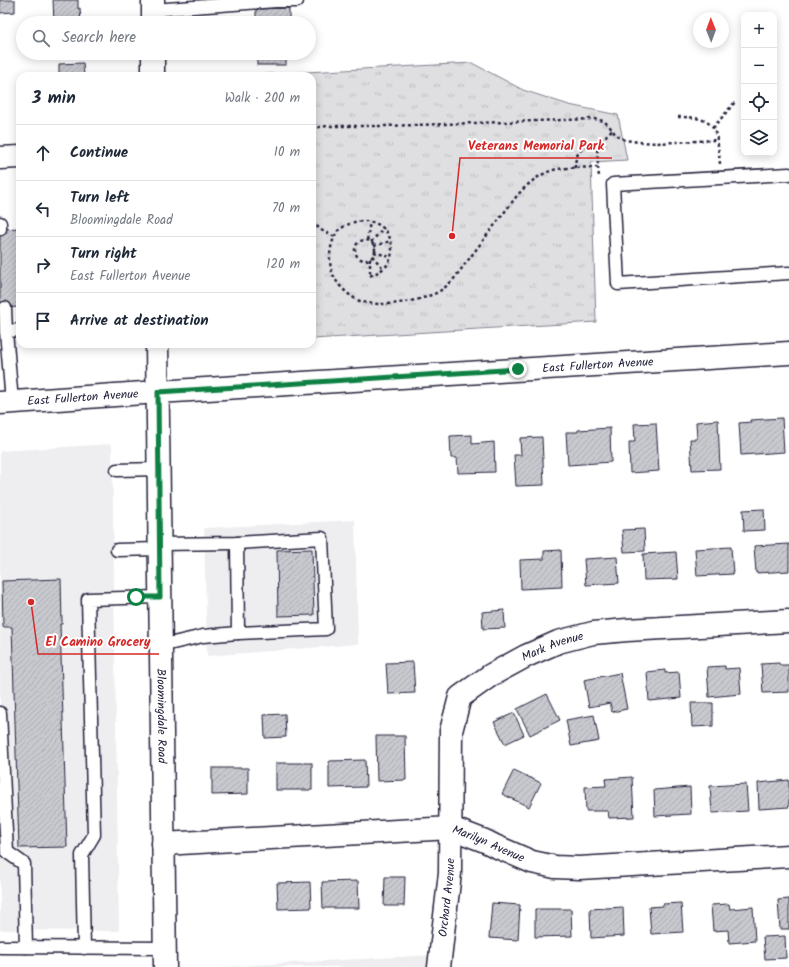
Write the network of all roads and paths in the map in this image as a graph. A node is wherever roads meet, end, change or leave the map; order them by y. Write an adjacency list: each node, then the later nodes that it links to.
1 (297, 1): 2 (lane)
2 (153, 11)
3 (153, 60): 4 (street)
4 (153, 72)
5 (735, 102): 8 (path)
6 (678, 116): 8 (path)
7 (316, 127): 9 (path)
8 (713, 128): 10 (path)
9 (612, 130): 10 (path); 11 (path)
10 (717, 140): 16 (path)
11 (597, 145): 14 (path); 14 (path)
12 (16, 157): 13 (street)
13 (0, 158)
14 (575, 168): 22 (path)
15 (789, 174): 16 (lane)
16 (721, 178): 31 (lane)
17 (370, 222): 20 (path); 22 (path); 23 (path)
18 (0, 224): 21 (lane)
19 (316, 226): 22 (path)
20 (384, 228): 24 (path); 25 (path)
21 (0, 229)
22 (335, 237)
23 (367, 240): 25 (path); 28 (path)
24 (391, 241): 26 (path); 29 (path)
25 (371, 242): 26 (path)
26 (374, 246): 27 (path)
27 (374, 252): 28 (path); 29 (path)
28 (371, 257): 30 (path); 30 (path)
29 (391, 257): 30 (path)
30 (384, 269)
31 (789, 273)
32 (5, 308): 34 (lane)
33 (16, 330): 34 (lane)
34 (6, 331): 35 (lane)
35 (4, 348): 39 (lane)
36 (157, 348): 38 (street, Bloomingdale Road)
37 (789, 353): 38 (street, East Fullerton Avenue)
38 (158, 392): 39 (street, East Fullerton Avenue); 40 (street, Bloomingdale Road)
39 (6, 402)
40 (158, 469): 41 (lane); 43 (street, Bloomingdale Road)
41 (116, 470)
42 (237, 543): 43 (lane); 47 (lane); 47 (lane)
43 (159, 547): 44 (lane); 45 (street, Bloomingdale Road)
44 (117, 550)
45 (160, 597): 48 (street, Bloomingdale Road); 55 (lane)
46 (789, 621): 50 (street, Mark Avenue)
47 (238, 633): 48 (lane)
48 (160, 646): 51 (street, Bloomingdale Road)
49 (0, 713): 54 (lane)
50 (451, 828): 51 (street, Marilyn Avenue); 52 (street, Marilyn Avenue); 57 (street, Orchard Avenue)
51 (163, 844): 56 (street, Bloomingdale Road)
52 (789, 856)
53 (0, 947): 54 (lane)
54 (26, 947): 55 (lane)
55 (84, 948): 56 (lane)
56 (165, 957)
57 (438, 967)

